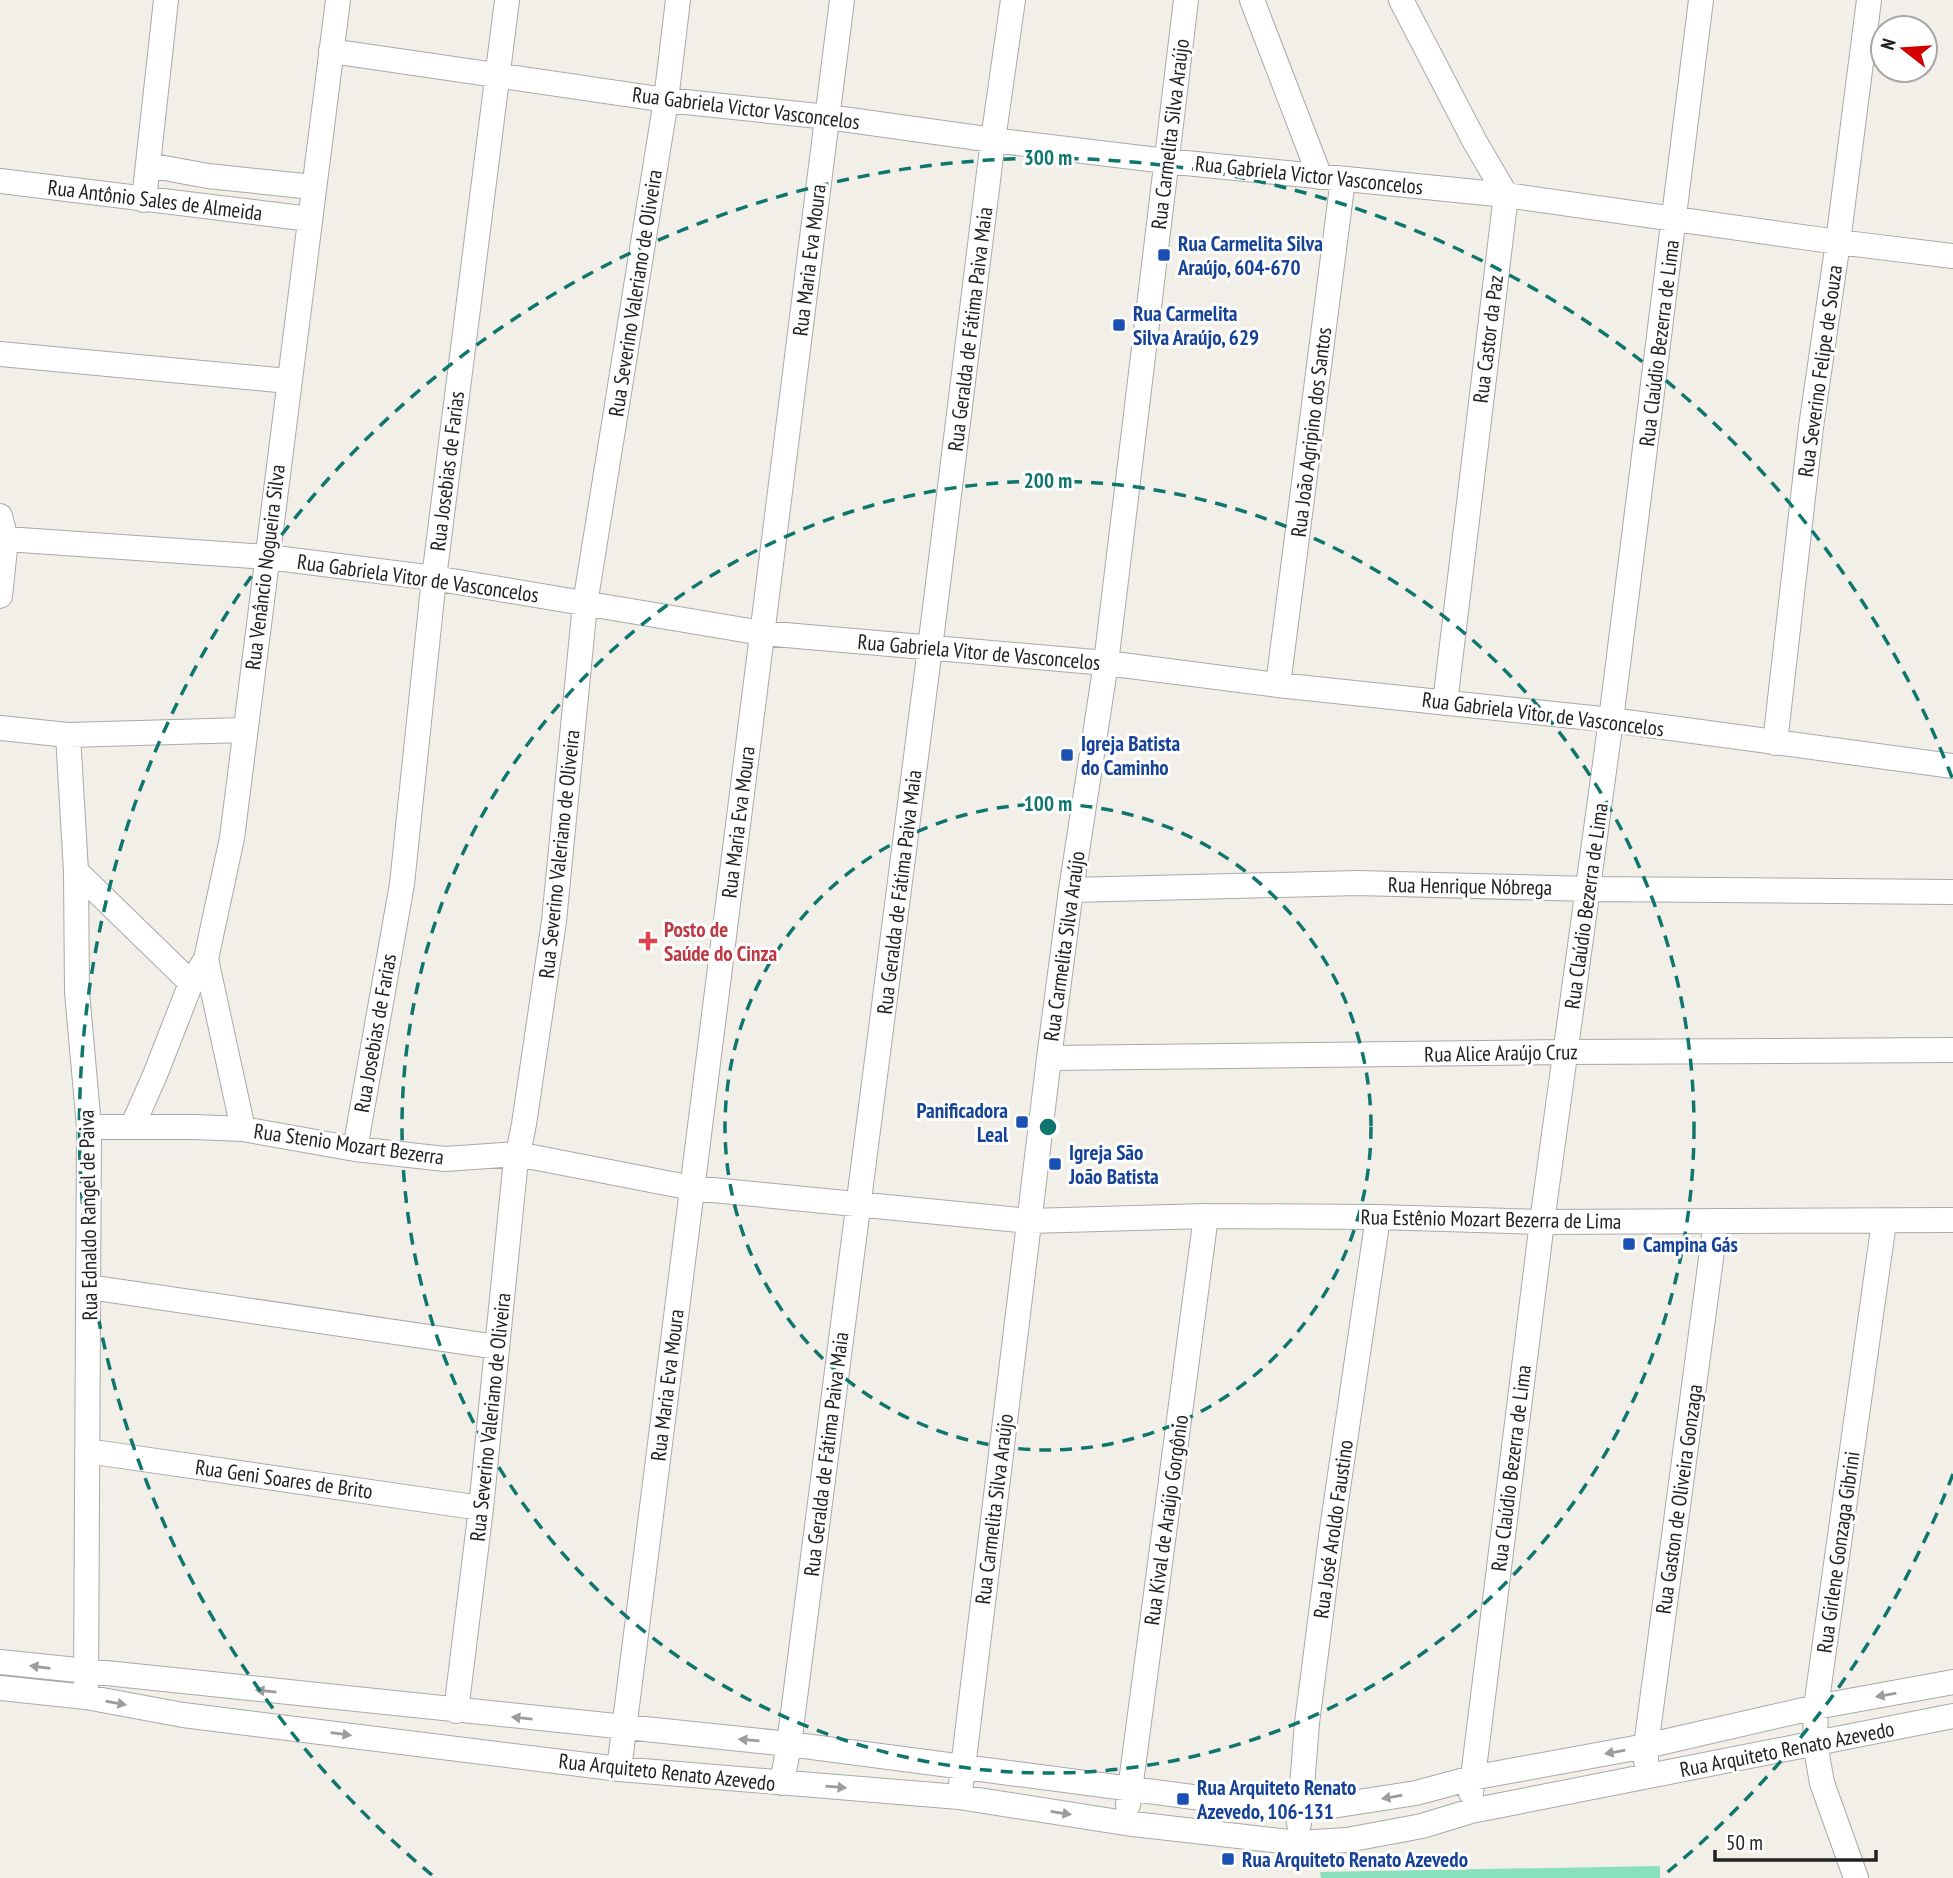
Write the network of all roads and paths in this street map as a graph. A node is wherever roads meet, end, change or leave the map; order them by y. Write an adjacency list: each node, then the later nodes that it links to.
1 (166, 0): 18 (street)
2 (338, 0): 12 (street, Rua Venâncio Nogueira Silva)
3 (507, 0): 13 (street, Rua Josebias de Farias)
4 (678, 0): 14 (street, Rua Severino Valeriano de Oliveira)
5 (842, 0): 15 (street, Rua Maria Eva Moura)
6 (1013, 0): 16 (street, Rua Geralda de Fátima Paiva Maia)
7 (1186, 0): 17 (street, Rua Carmelita Silva Araújo)
8 (1252, 0): 19 (street)
9 (1401, 0): 22 (street)
10 (1701, 0): 25 (street, Rua Claúdio Bezerra de Lima)
11 (1869, 0): 26 (street, Rua Severino Felipe de Souza)
12 (331, 51): 13 (street, Rua Gabriela Victor Vasconcelos); 21 (street, Rua Venâncio Nogueira Silva)
13 (498, 75): 14 (street, Rua Gabriela Victor Vasconcelos); 32 (street, Rua Josebias de Farias)
14 (666, 100): 15 (street, Rua Gabriela Victor Vasconcelos); 34 (street, Rua Severino Valeriano de Oliveira)
15 (828, 117): 16 (street, Rua Gabriela Victor Vasconcelos); 35 (street, Rua Maria Eva Moura)
16 (993, 140): 17 (street, Rua Gabriela Victor Vasconcelos); 36 (street, Rua Geralda de Fátima Paiva Maia)
17 (1166, 161): 19 (street, Rua Gabriela Victor Vasconcelos); 37 (street, Rua Carmelita Silva Araújo)
18 (148, 165): 21 (street, Rua Antônio Sales de Almeida); 23 (street)
19 (1331, 178): 22 (street, Rua Gabriela Victor Vasconcelos); 38 (street, Rua João Agripino dos Santos)
20 (0, 181): 23 (street, Rua Antônio Sales de Almeida)
21 (313, 187): 24 (street, Rua Venâncio Nogueira Silva)
22 (1506, 195): 25 (street, Rua Gabriela Victor Vasconcelos); 39 (street, Rua Castor da Paz)
23 (144, 200): 24 (street, Rua Antônio Sales de Almeida)
24 (310, 219): 29 (street, Rua Venâncio Nogueira Silva)
25 (1674, 220): 26 (street, Rua Gabriela Victor Vasconcelos); 40 (street, Rua Claúdio Bezerra de Lima)
26 (1838, 242): 27 (street, Rua Gabriela Victor Vasconcelos); 44 (street, Rua Severino Felipe de Souza)
27 (1953, 256)
28 (0, 354): 29 (street)
29 (288, 381): 31 (street, Rua Venâncio Nogueira Silva)
30 (3, 527): 31 (street, Rua Gabriela Vitor de Vasconcelos); 33 (street)
31 (268, 556): 32 (street, Rua Gabriela Vitor de Vasconcelos); 42 (street, Rua Venâncio Nogueira Silva)
32 (434, 578): 34 (street, Rua Gabriela Vitor de Vasconcelos); 58 (street, Rua Josebias de Farias)
33 (0, 596)
34 (585, 604): 35 (street, Rua Gabriela Vitor de Vasconcelos); 59 (street, Rua Severino Valeriano de Oliveira)
35 (762, 633): 36 (street, Rua Gabriela Vitor de Vasconcelos); 60 (street, Rua Maria Eva Moura)
36 (930, 648): 37 (street, Rua Gabriela Vitor de Vasconcelos); 61 (street, Rua Geralda de Fátima Paiva Maia)
37 (1106, 663): 38 (street, Rua Gabriela Vitor de Vasconcelos); 48 (street, Rua Carmelita Silva Araújo)
38 (1278, 685): 39 (street, Rua Gabriela Vitor de Vasconcelos)
39 (1445, 703): 40 (street, Rua Gabriela Vitor de Vasconcelos)
40 (1611, 720): 44 (street, Rua Gabriela Vitor de Vasconcelos); 47 (street, Rua Claúdio Bezerra de Lima)
41 (0, 728): 43 (street)
42 (244, 730): 43 (street); 50 (street, Rua Venâncio Nogueira Silva)
43 (68, 734): 46 (street, Rua Ednaldo Rangel de Paiva)
44 (1775, 743): 45 (street, Rua Gabriela Vitor de Vasconcelos)
45 (1953, 766)
46 (76, 871): 51 (street); 55 (street, Rua Ednaldo Rangel de Paiva)
47 (1589, 889): 48 (street, Rua Henrique Nóbrega); 49 (street, Rua Henrique Nóbrega); 53 (street, Rua Claúdio Bezerra de Lima)
48 (1071, 890): 54 (street, Rua Carmelita Silva Araújo)
49 (1953, 892)
50 (206, 959): 51 (street); 57 (street, Rua Venâncio Nogueira Silva)
51 (191, 983): 56 (street)
52 (1953, 1050): 53 (street, Rua Alice Araújo Cruz)
53 (1565, 1052): 54 (street, Rua Alice Araújo Cruz); 67 (street, Rua Claúdio Bezerra de Lima)
54 (1049, 1058): 65 (street, Rua Carmelita Silva Araújo)
55 (89, 1127): 56 (street, Rua Stenio Mozart Bezerra); 69 (street, Rua Ednaldo Rangel de Paiva)
56 (132, 1127): 57 (street, Rua Stenio Mozart Bezerra)
57 (243, 1129): 58 (street, Rua Stenio Mozart Bezerra)
58 (355, 1149): 59 (street, Rua Stenio Mozart Bezerra)
59 (517, 1154): 60 (street, Rua Stenio Mozart Bezerra); 70 (street, Rua Severino Valeriano de Oliveira)
60 (692, 1188): 61 (street, Rua Stenio Mozart Bezerra); 81 (street, Rua Maria Eva Moura)
61 (858, 1205): 65 (street, Rua Stenio Mozart Bezerra); 83 (street, Rua Geralda de Fátima Paiva Maia)
62 (1206, 1216): 63 (street, Rua Estênio Mozart Bezerra de Lima); 65 (street, Rua Estênio Mozart Bezerra de Lima); 90 (street, Rua Kival de Araújo Gorgônio)
63 (1378, 1217): 67 (street, Rua Estênio Mozart Bezerra de Lima); 92 (street, Rua José Aroldo Faustino)
64 (1953, 1220): 68 (street, Rua Estênio Mozart Bezerra de Lima)
65 (1029, 1221): 85 (street, Rua Carmelita Silva Araújo)
66 (1716, 1221): 67 (street, Rua Estênio Mozart Bezerra de Lima); 68 (street, Rua Estênio Mozart Bezerra de Lima); 84 (street, Rua Gaston de Oliveira Gonzaga)
67 (1542, 1222): 88 (street, Rua Claúdio Bezerra de Lima)
68 (1884, 1222): 78 (street, Rua Girlene Gonzaga Gibrini)
69 (89, 1287): 70 (street); 71 (street, Rua Ednaldo Rangel de Paiva)
70 (497, 1347): 72 (street, Rua Severino Valeriano de Oliveira)
71 (87, 1451): 72 (street, Rua Geni Soares de Brito); 74 (street, Rua Ednaldo Rangel de Paiva)
72 (481, 1508): 79 (street, Rua Severino Valeriano de Oliveira)
73 (0, 1662): 74 (street, Rua Arquiteto Renato Azevedo, one-way to 73)
74 (87, 1672): 77 (street, Rua Ednaldo Rangel de Paiva); 79 (street, Rua Arquiteto Renato Azevedo, one-way to 74)
75 (1953, 1682): 78 (street, Rua Arquiteto Renato Azevedo, one-way to 78)
76 (0, 1688): 77 (street, Rua Arquiteto Renato Azevedo)
77 (86, 1697): 86 (street, Rua Arquiteto Renato Azevedo, one-way to 86)
78 (1816, 1707): 82 (street, Rua Girlene Gonzaga Gibrini); 84 (street, Rua Arquiteto Renato Azevedo)
79 (456, 1711): 81 (street, Rua Arquiteto Renato Azevedo, one-way to 79)
80 (1953, 1716): 82 (street, Rua Arquiteto Renato Azevedo)
81 (624, 1728): 83 (street, Rua Arquiteto Renato Azevedo, one-way to 81); 86 (street, Rua Maria Eva Moura)
82 (1815, 1743): 87 (street, Rua Arquiteto Renato Azevedo); 96 (street, Rua Girlene Gonzaga Gibrini)
83 (789, 1744): 85 (street, Rua Arquiteto Renato Azevedo); 89 (street, Rua Geralda de Fátima Paiva Maia)
84 (1646, 1746): 87 (street, Rua Gaston de Oliveira Gonzaga); 88 (street, Rua Arquiteto Renato Azevedo, one-way to 88)
85 (962, 1768): 90 (street, Rua Arquiteto Renato Azevedo); 91 (street, Rua Carmelita Silva Araújo)
86 (619, 1769): 89 (street, Rua Arquiteto Renato Azevedo)
87 (1646, 1777): 93 (street, Rua Arquiteto Renato Azevedo)
88 (1472, 1778): 92 (street, Rua Arquiteto Renato Azevedo, one-way to 92); 93 (street, Rua Claúdio Bezerra de Lima)
89 (782, 1783): 91 (street, Rua Arquiteto Renato Azevedo, one-way to 91)
90 (1129, 1789): 92 (street, Rua Arquiteto Renato Azevedo); 94 (street, Rua Kival de Araújo Gorgônio)
91 (959, 1797): 94 (street, Rua Arquiteto Renato Azevedo, one-way to 94)
92 (1300, 1811): 95 (street, Rua José Aroldo Faustino)
93 (1471, 1811): 95 (street, Rua Arquiteto Renato Azevedo)
94 (1125, 1823): 95 (street, Rua Arquiteto Renato Azevedo)
95 (1298, 1843)
96 (1856, 1878)

